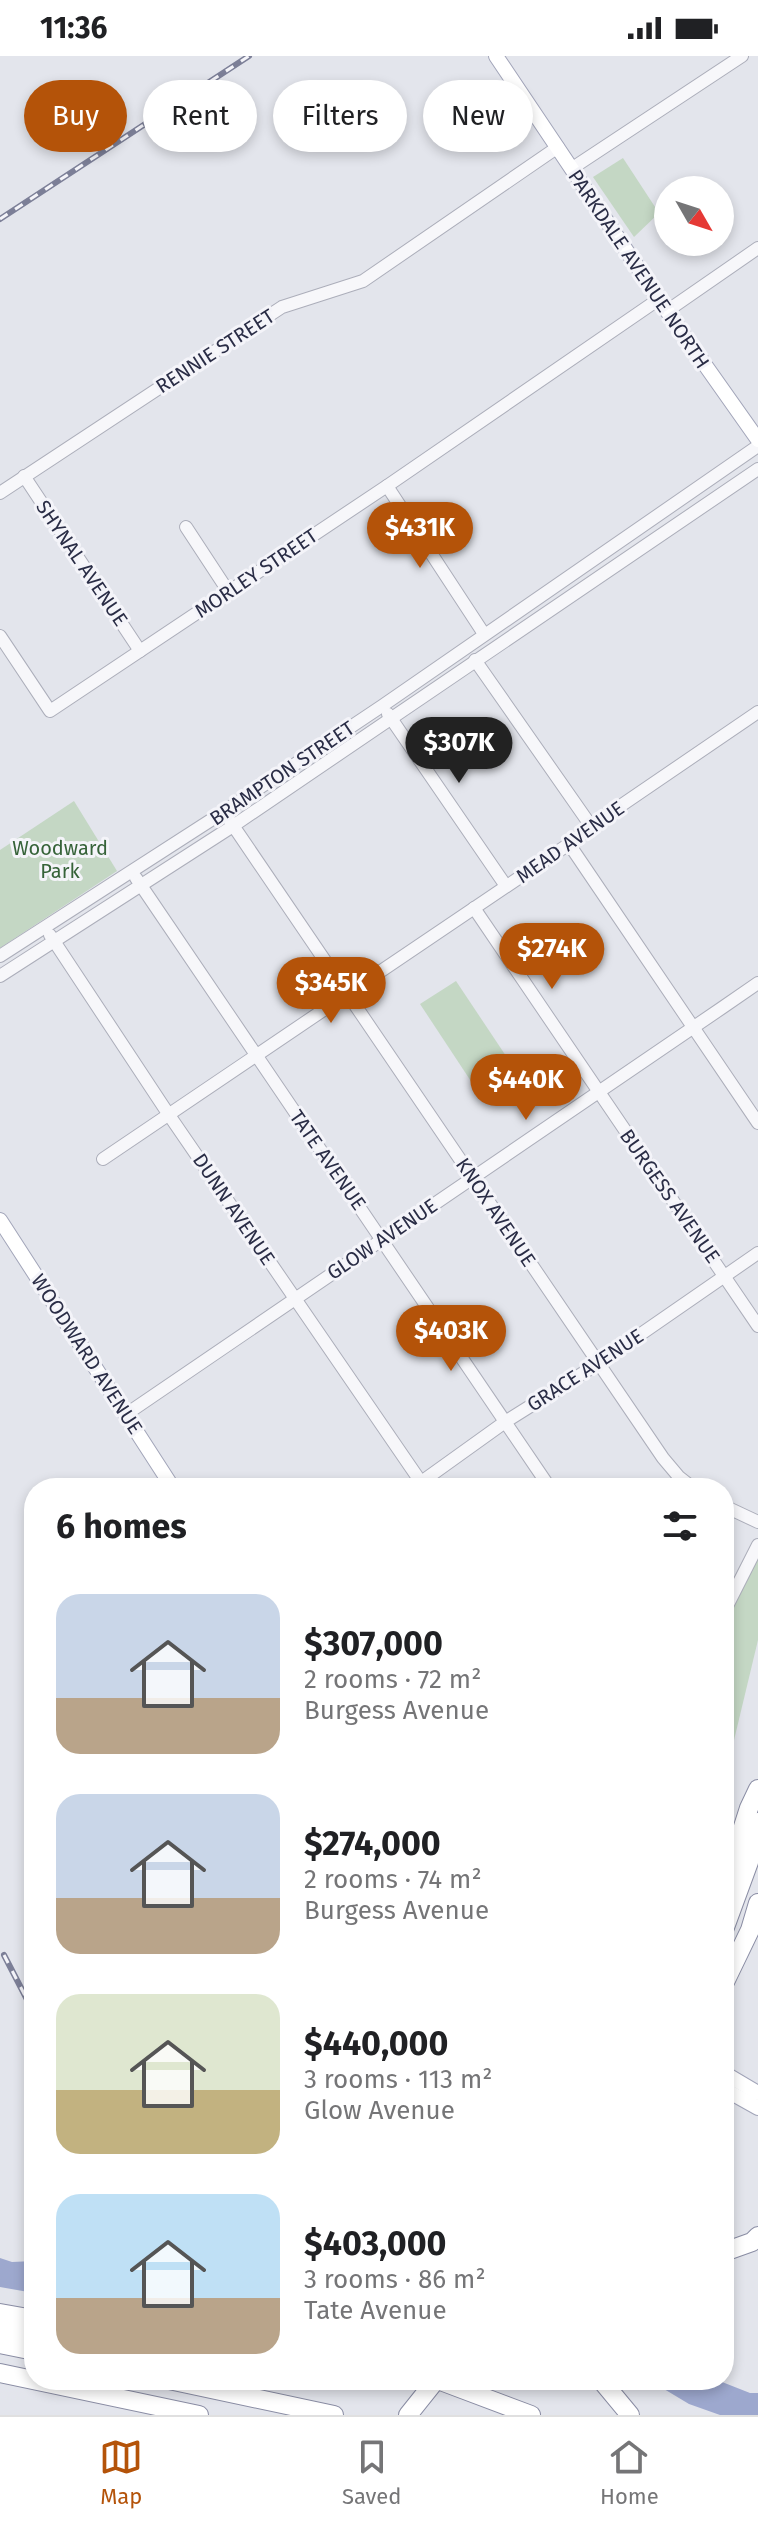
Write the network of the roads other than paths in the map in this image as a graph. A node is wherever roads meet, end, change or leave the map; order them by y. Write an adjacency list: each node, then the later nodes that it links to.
1 (496, 56): 3 (main road, PARKDALE AVENUE NORTH)
2 (742, 56): 4 (street)
3 (558, 147): 4 (main road, PARKDALE AVENUE NORTH); 9 (street, RENNIE STREET)
4 (571, 169): 6 (main road, PARKDALE AVENUE NORTH)
5 (758, 248): 6 (street, MORLEY STREET)
6 (663, 305): 7 (main road, PARKDALE AVENUE NORTH); 10 (street, MORLEY STREET)
7 (758, 443): 14 (street, BRAMPTON STREET)
8 (758, 469): 17 (street, BRAMPTON STREET)
9 (24, 476): 11 (street, RENNIE STREET); 16 (street, SHYNAL AVENUE)
10 (387, 486): 13 (street, MORLEY STREET); 14 (street)
11 (0, 493)
12 (186, 527): 13 (street)
13 (228, 591): 16 (street, MORLEY STREET)
14 (484, 634): 18 (street, BRAMPTON STREET)
15 (0, 636): 16 (street, MORLEY STREET)
16 (140, 651)
17 (475, 660): 20 (street, BRAMPTON STREET); 23 (street)
18 (382, 706): 20 (street); 21 (street, BRAMPTON STREET)
19 (758, 712): 23 (street, MEAD AVENUE)
20 (391, 719): 22 (street, BRAMPTON STREET); 27 (street)
21 (225, 811): 22 (street, KNOX AVENUE); 25 (street, BRAMPTON STREET)
22 (233, 826): 26 (street, BRAMPTON STREET); 34 (street, KNOX AVENUE)
23 (591, 826): 24 (street, MEAD AVENUE)
24 (569, 844): 27 (street, MEAD AVENUE); 35 (street)
25 (133, 871): 26 (street, TATE AVENUE); 29 (street, BRAMPTON STREET)
26 (139, 885): 30 (street, BRAMPTON STREET); 36 (street, TATE AVENUE)
27 (506, 886): 28 (street, MEAD AVENUE)
28 (474, 908): 34 (street, MEAD AVENUE); 37 (street, BURGESS AVENUE)
29 (46, 928): 30 (street, DUNN AVENUE); 31 (street, BRAMPTON STREET)
30 (53, 941): 32 (street, BRAMPTON STREET); 38 (street, DUNN AVENUE)
31 (0, 956)
32 (0, 976)
33 (758, 983): 35 (street, GLOW AVENUE)
34 (346, 993): 36 (street, MEAD AVENUE); 41 (street, KNOX AVENUE)
35 (693, 1028): 37 (street, GLOW AVENUE); 39 (street)
36 (256, 1056): 38 (street, MEAD AVENUE); 43 (street, TATE AVENUE)
37 (599, 1094): 41 (street, GLOW AVENUE); 45 (street, BURGESS AVENUE)
38 (169, 1115): 40 (street, MEAD AVENUE); 46 (street, DUNN AVENUE)
39 (758, 1123)
40 (103, 1159)
41 (473, 1178): 43 (street, GLOW AVENUE); 48 (street, KNOX AVENUE)
42 (0, 1220): 49 (main road, WOODWARD AVENUE)
43 (382, 1239): 46 (street, GLOW AVENUE); 50 (street, TATE AVENUE)
44 (758, 1253): 45 (street, GRACE AVENUE)
45 (725, 1275): 47 (street, BURGESS AVENUE); 48 (street, GRACE AVENUE)
46 (295, 1298): 49 (street, GLOW AVENUE); 52 (street, DUNN AVENUE)
47 (758, 1326)
48 (599, 1363): 50 (street, GRACE AVENUE); 55 (street, KNOX AVENUE)
49 (125, 1415): 51 (main road, WOODWARD AVENUE)
50 (505, 1422): 53 (street, GRACE AVENUE); 54 (street, TATE AVENUE)
51 (166, 1478)
52 (415, 1478)
53 (431, 1478)
54 (543, 1478)
55 (680, 1478)
56 (734, 1511): 57 (street)
57 (758, 1522)
58 (758, 1545): 59 (street)
59 (734, 1592)
60 (758, 1789): 62 (highway)
61 (758, 1822): 63 (highway)
62 (734, 1855)
63 (734, 1903)
64 (758, 1903): 65 (highway)
65 (734, 1964)
66 (734, 2079): 67 (main road)
67 (758, 2093)
68 (734, 2095): 69 (main road)
69 (758, 2108)
70 (758, 2236): 71 (highway)
71 (734, 2250)
72 (0, 2313): 73 (highway)
73 (24, 2317)
74 (0, 2328): 75 (highway)
75 (24, 2333)
76 (0, 2344): 77 (highway)
77 (24, 2349)
78 (0, 2373): 79 (highway)
79 (24, 2378)
80 (81, 2390): 86 (highway)
81 (216, 2390): 87 (highway)
82 (413, 2390): 88 (highway)
83 (429, 2390): 89 (highway)
84 (464, 2390): 90 (highway)
85 (609, 2390): 91 (highway)
86 (199, 2415)
87 (334, 2415)
88 (394, 2415)
89 (408, 2415)
90 (531, 2415)
91 (630, 2415)

